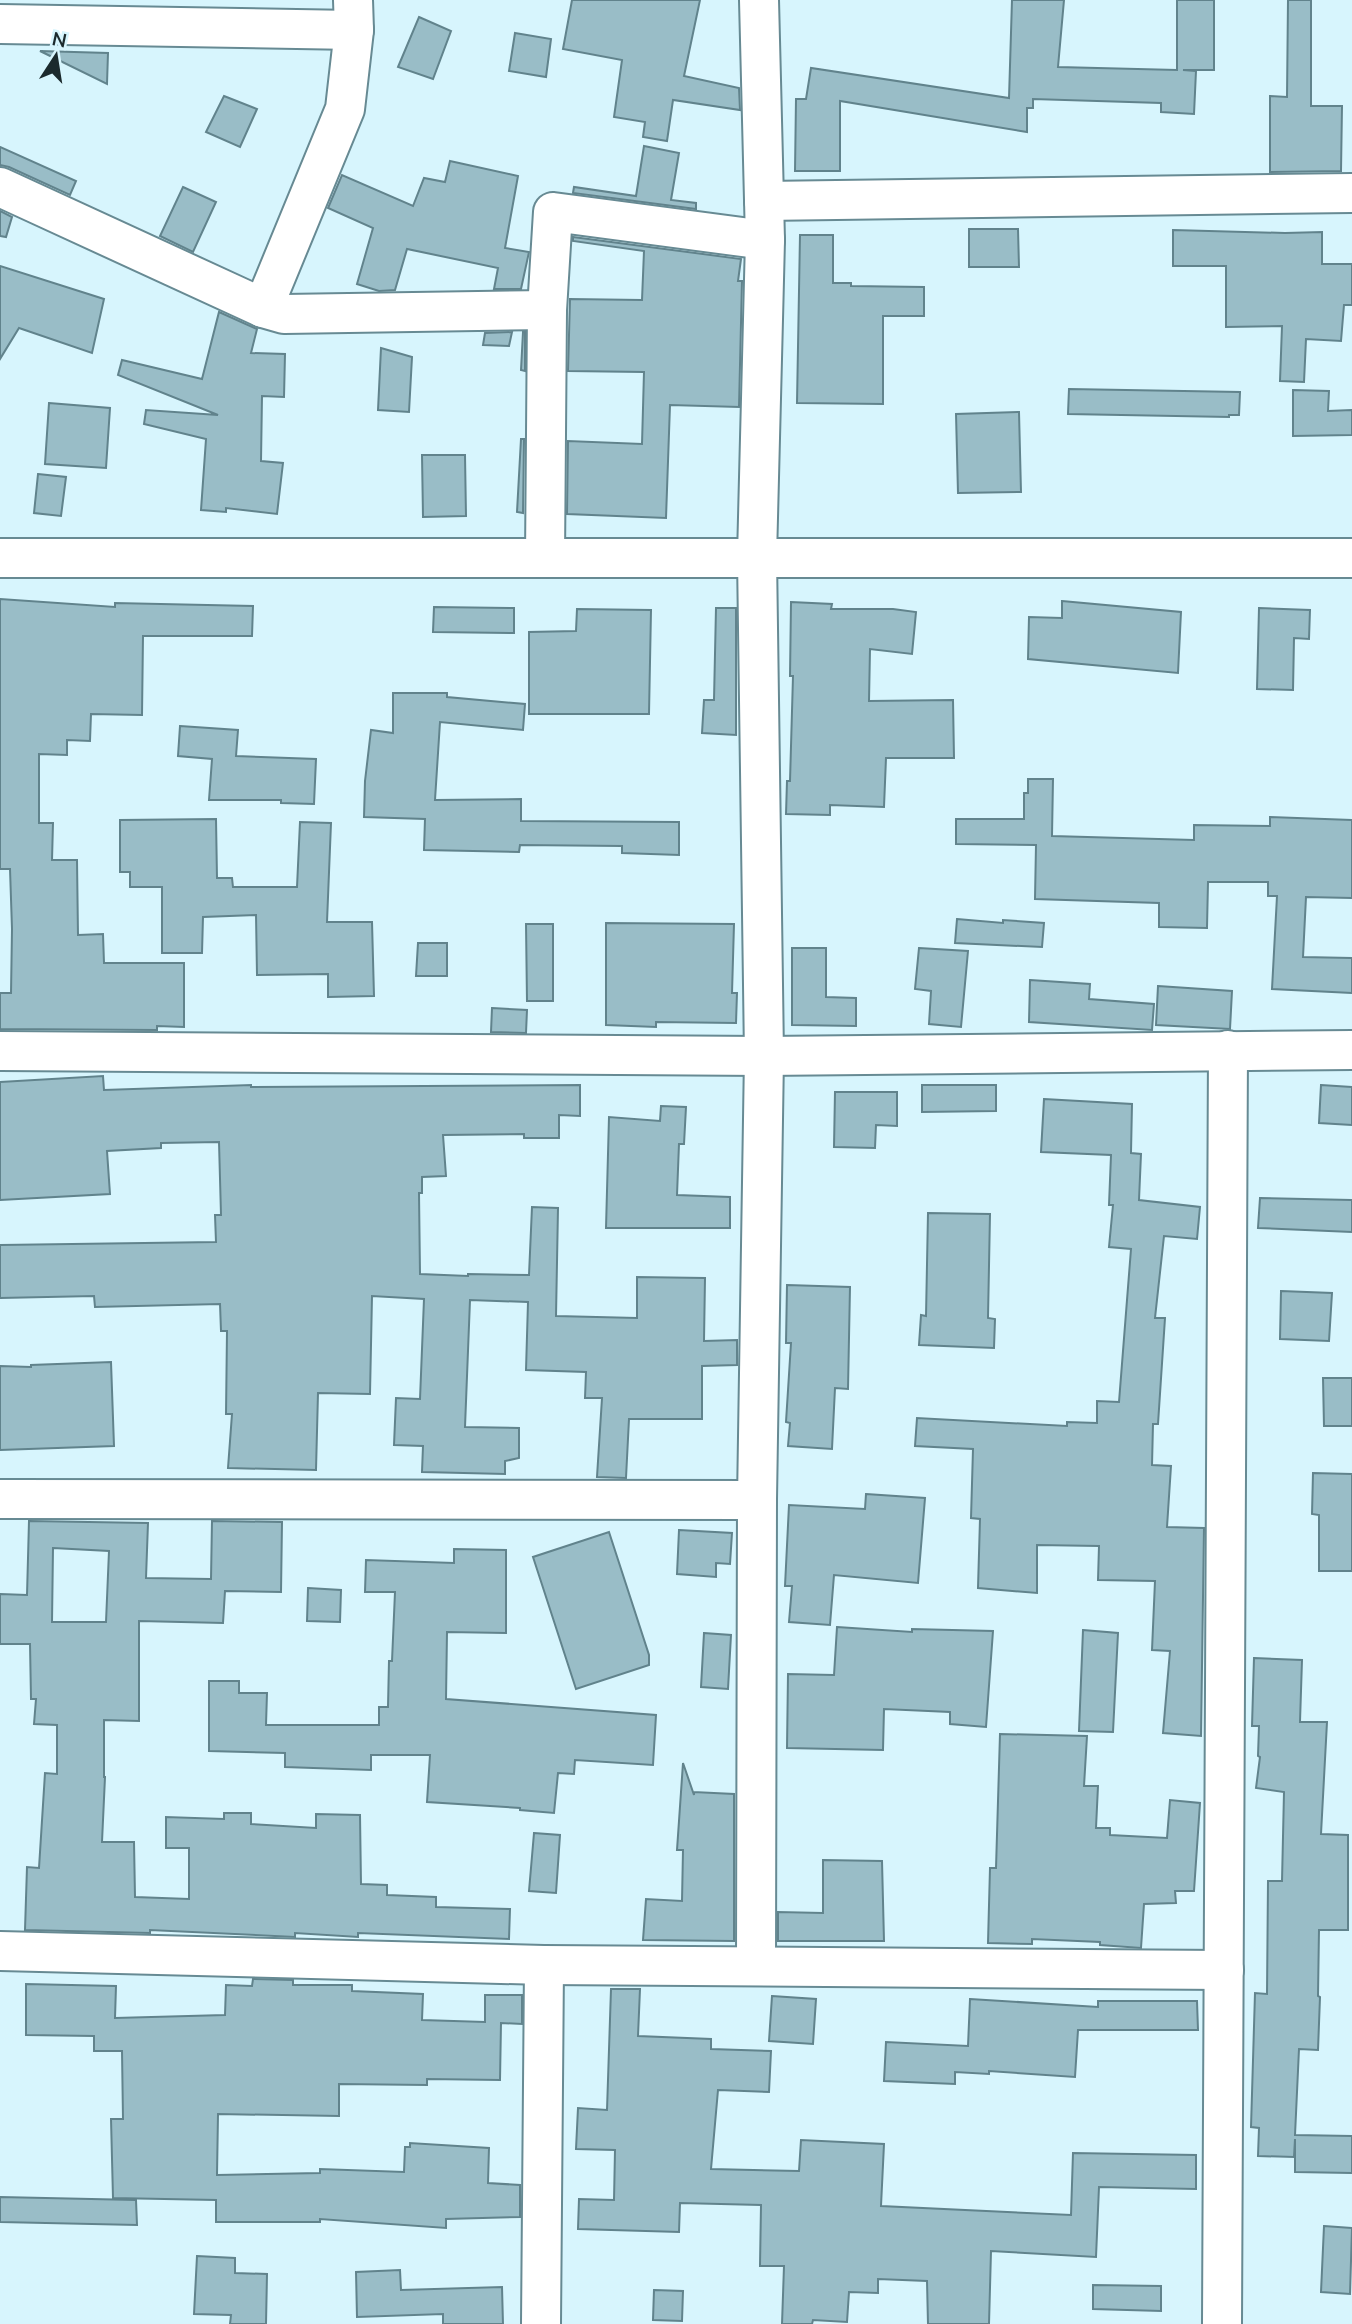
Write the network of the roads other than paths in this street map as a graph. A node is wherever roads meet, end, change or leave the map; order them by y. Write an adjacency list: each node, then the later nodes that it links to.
1 (759, 0): 6 (street)
2 (354, 15): 3 (street); 8 (street)
3 (0, 24)
4 (0, 187): 8 (street)
5 (1352, 193): 6 (street)
6 (764, 201): 7 (street)
7 (765, 240): 9 (street); 10 (street)
8 (263, 308): 9 (street)
9 (547, 310): 12 (street)
10 (757, 557): 12 (street); 13 (street); 17 (street)
11 (0, 558): 12 (street)
12 (545, 558)
13 (1352, 558)
14 (1228, 1050): 15 (street); 17 (street); 23 (street)
15 (1352, 1050)
16 (0, 1051): 17 (street)
17 (764, 1055): 19 (street)
18 (0, 1499): 19 (street)
19 (757, 1500): 22 (street)
20 (0, 1951): 21 (street)
21 (544, 1965): 22 (street); 24 (street)
22 (756, 1965): 23 (street)
23 (1223, 1969): 25 (street)
24 (541, 2324)
25 (1222, 2324)

